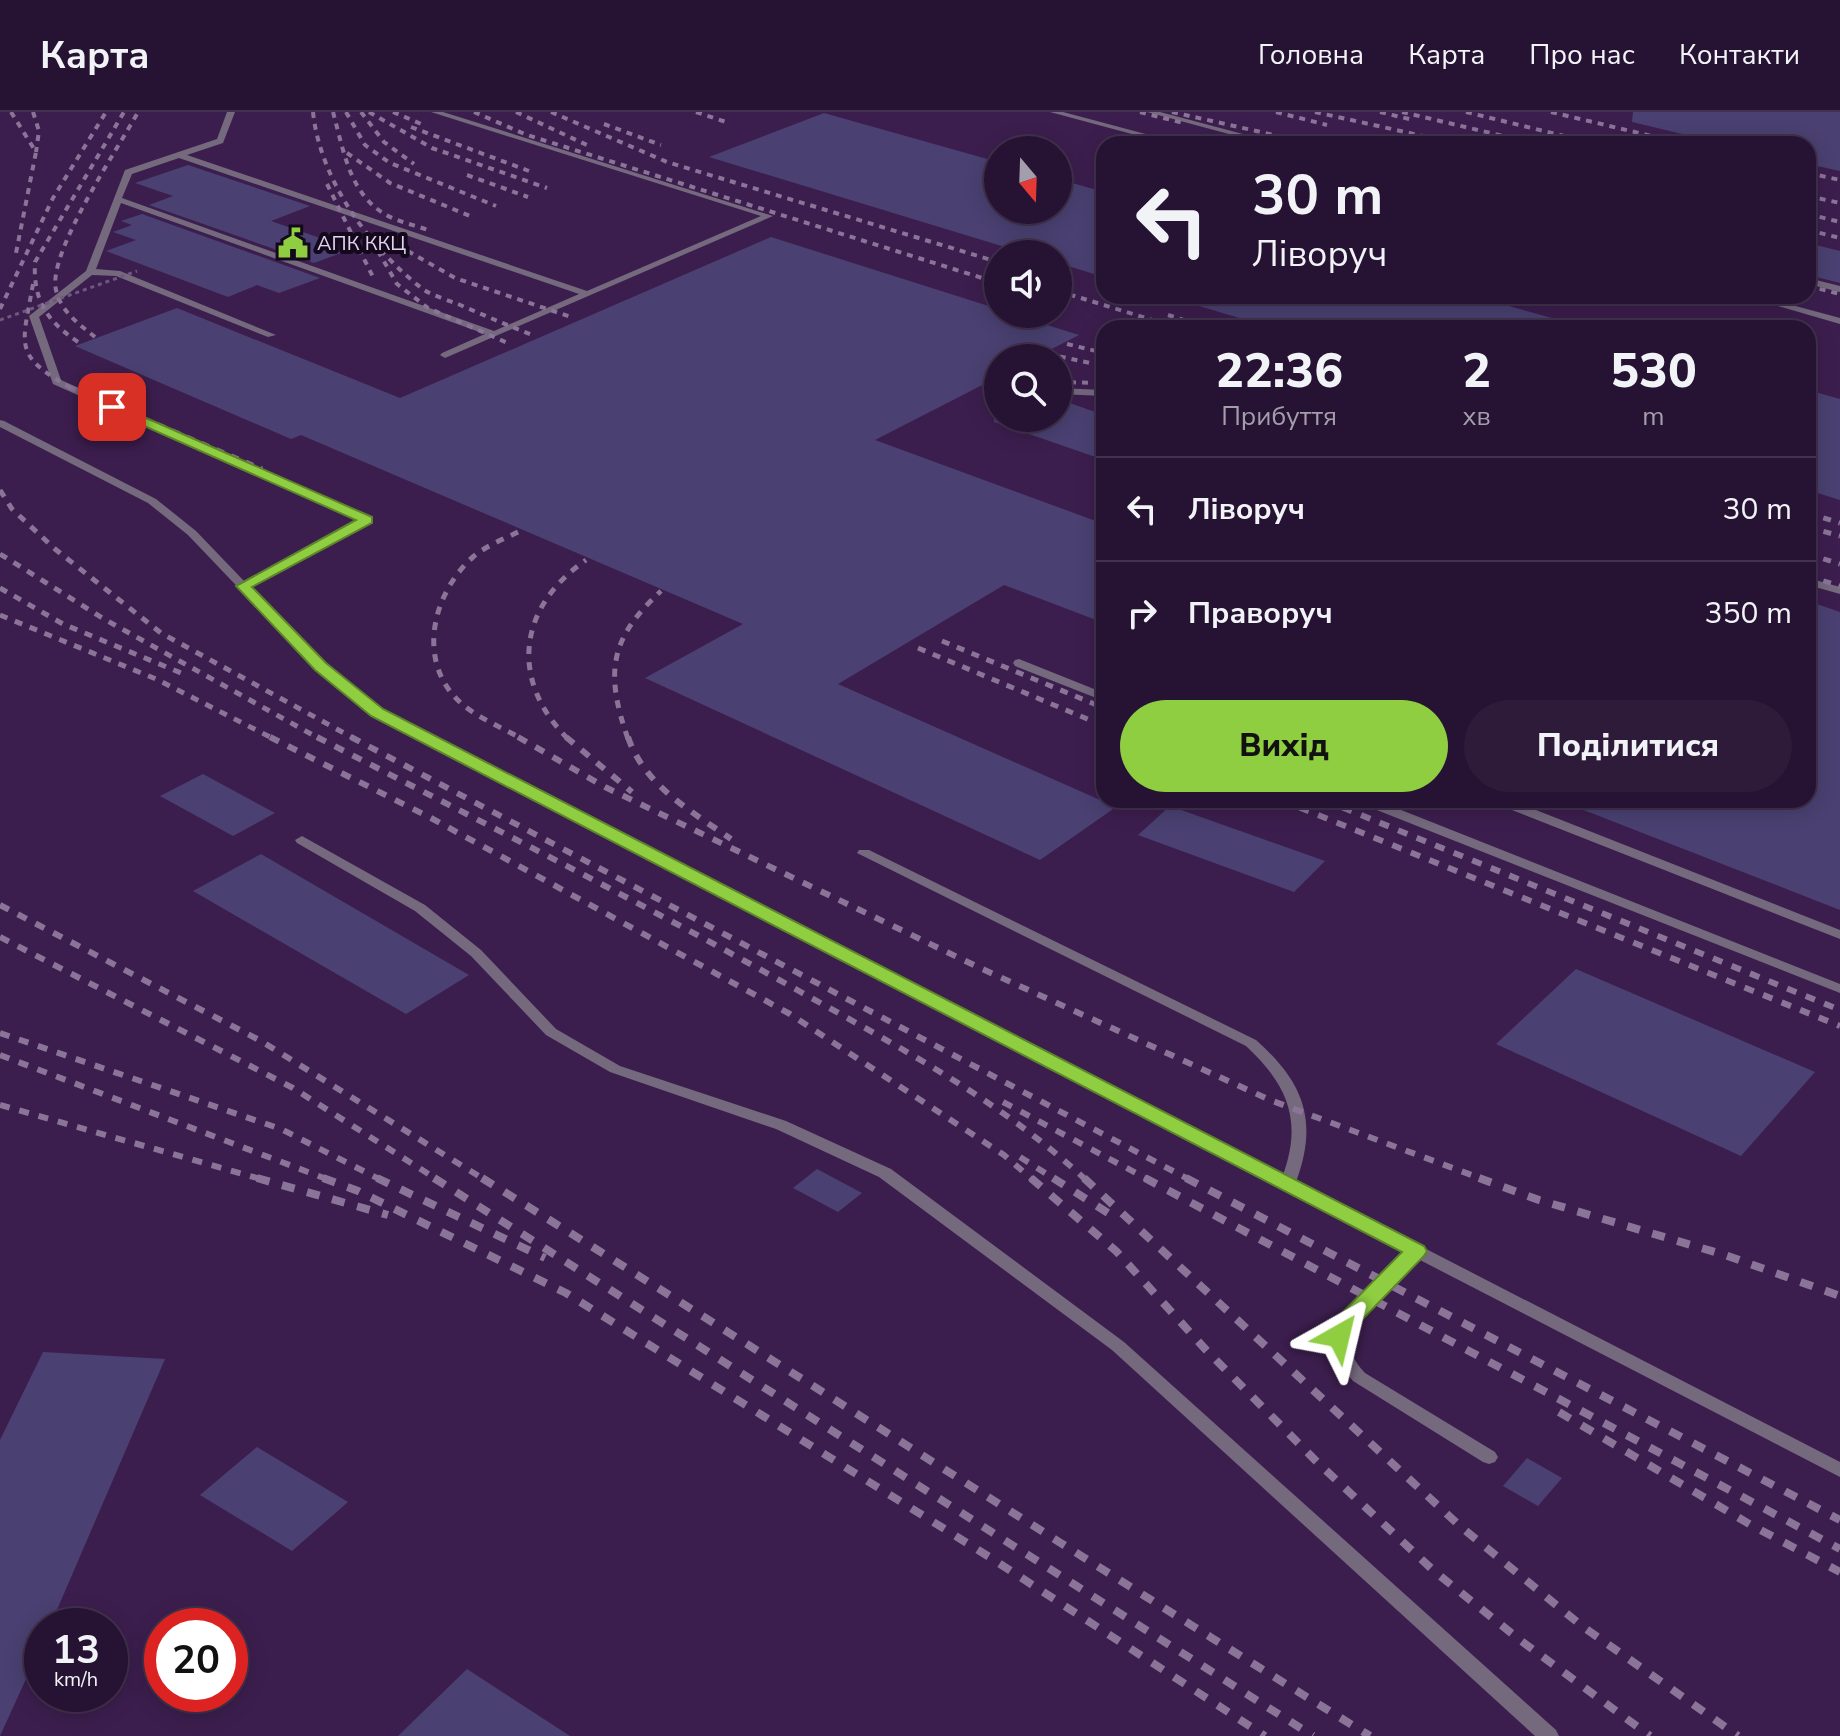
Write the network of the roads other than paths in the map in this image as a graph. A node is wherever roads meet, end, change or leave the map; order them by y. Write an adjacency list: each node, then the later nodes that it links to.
1 (231, 112): 7 (lane)
2 (435, 112): 12 (lane)
3 (1054, 112): 5 (lane)
4 (1151, 112): 6 (lane)
5 (1148, 136)
6 (1245, 136)
7 (179, 155): 8 (lane); 12 (lane)
8 (118, 199): 9 (lane); 15 (lane)
9 (90, 272): 16 (lane); 22 (lane)
10 (1816, 283): 11 (lane)
11 (1840, 289)
12 (587, 294): 15 (lane)
13 (1778, 304): 14 (lane)
14 (1840, 321)
15 (494, 334): 17 (lane)
16 (271, 335)
17 (445, 355)
18 (1072, 392): 19 (lane)
19 (1096, 393)
20 (0, 423): 22 (lane)
21 (1816, 584): 23 (lane)
22 (243, 586): 34 (lane)
23 (1840, 591)
24 (1019, 663): 26 (lane)
25 (1096, 684): 26 (lane)
26 (1079, 687): 27 (lane)
27 (1096, 694)
28 (1384, 808): 33 (lane)
29 (1519, 808): 32 (lane)
30 (302, 840): 38 (lane)
31 (864, 853): 34 (lane)
32 (1840, 935)
33 (1840, 989)
34 (1287, 1184): 35 (lane)
35 (1416, 1251): 36 (lane); 37 (lane)
36 (1489, 1457)
37 (1840, 1470)
38 (1549, 1736)

